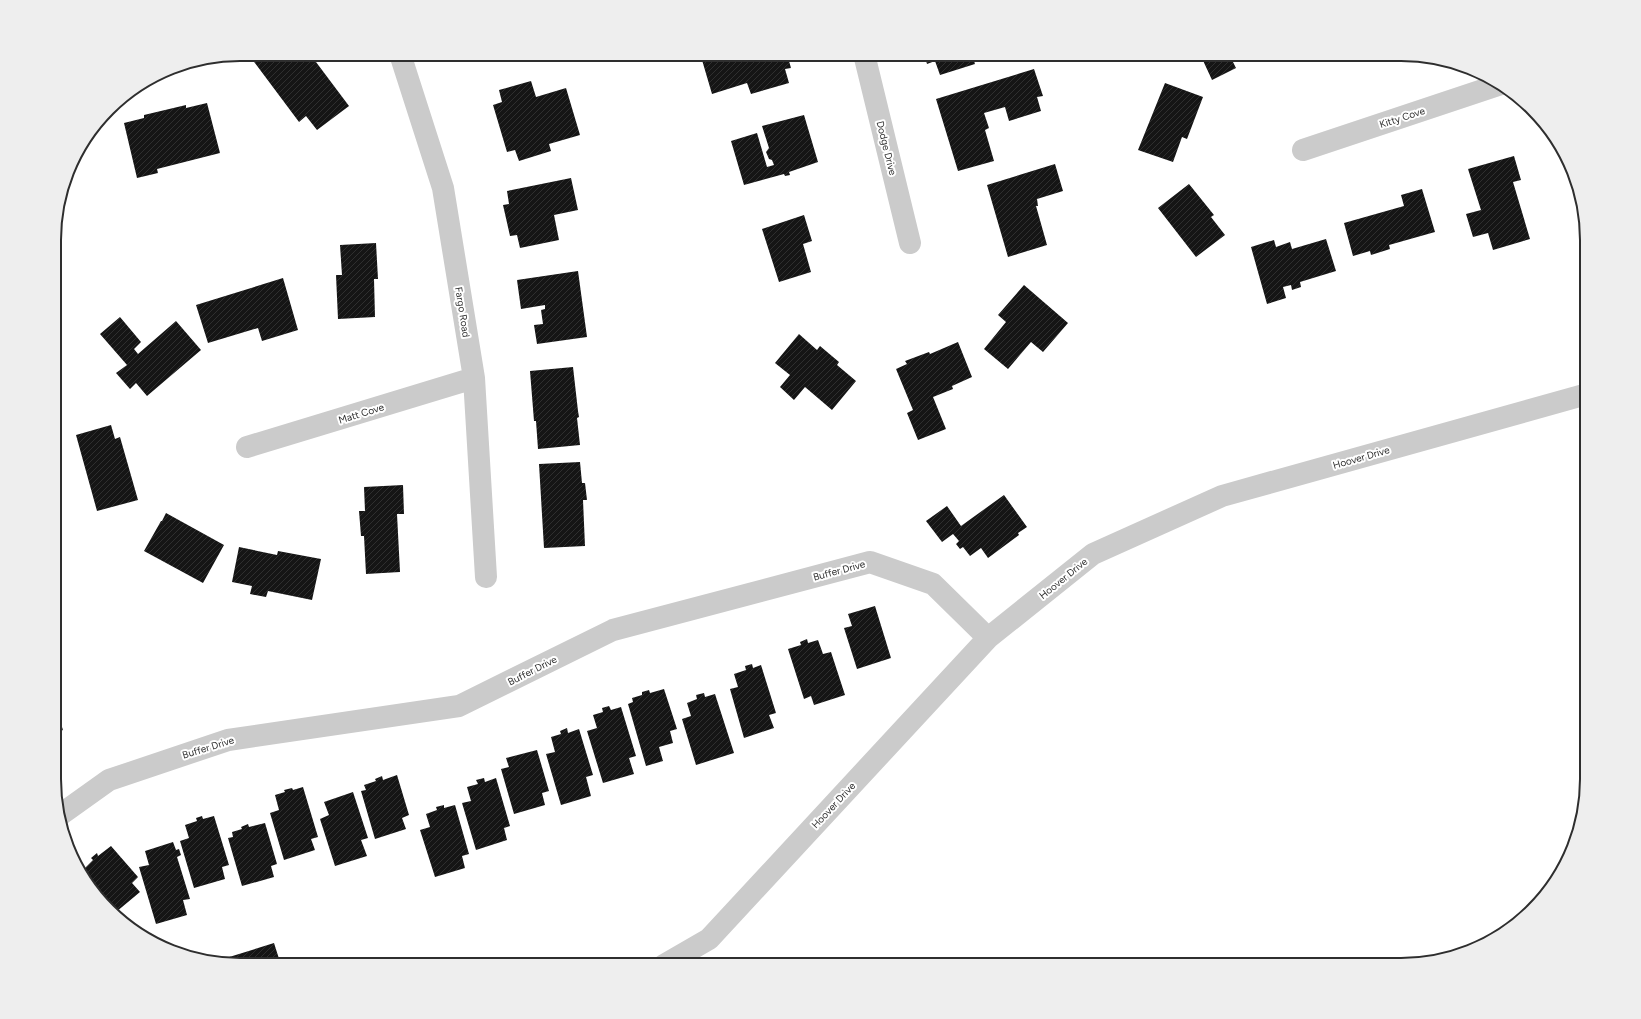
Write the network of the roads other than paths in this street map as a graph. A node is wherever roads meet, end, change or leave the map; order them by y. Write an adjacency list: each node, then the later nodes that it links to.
1 (402, 61): 6 (street, Fargo Road)
2 (866, 61): 5 (street, Dodge Drive)
3 (1493, 87): 4 (street, Kitty Cove)
4 (1304, 150)
5 (910, 243)
6 (474, 378): 8 (street, Matt Cove); 9 (street, Fargo Road)
7 (1580, 396): 10 (street, Hoover Drive)
8 (247, 448)
9 (486, 576)
10 (988, 638): 11 (street, Buffer Drive); 12 (street, Hoover Drive)
11 (64, 812)
12 (676, 958)

